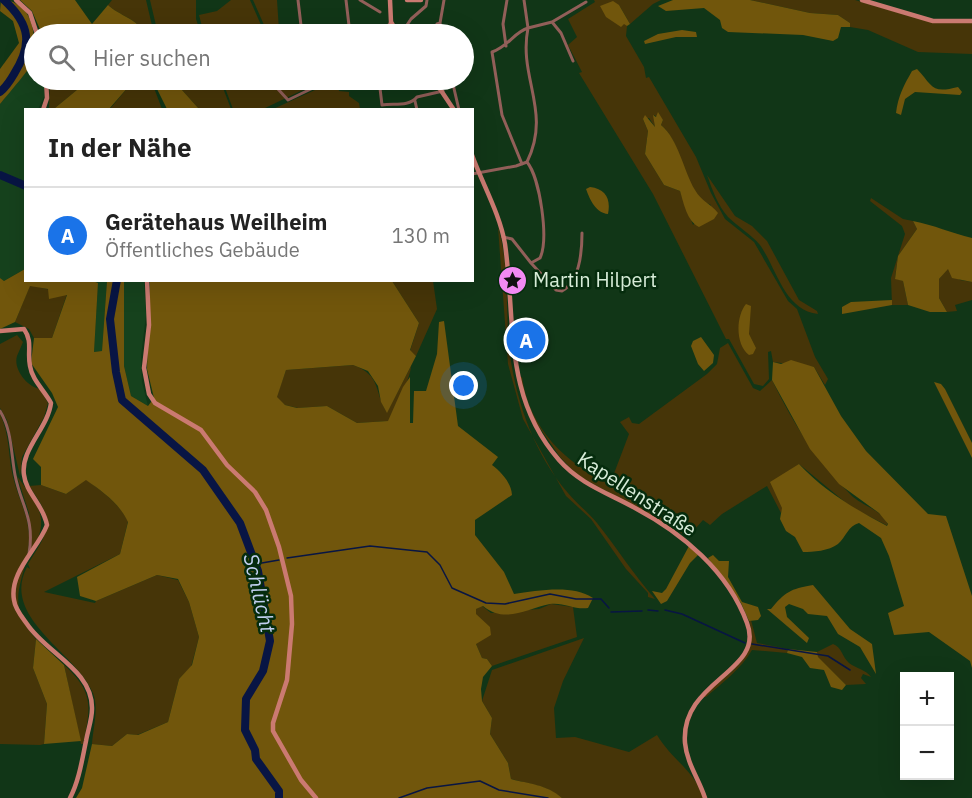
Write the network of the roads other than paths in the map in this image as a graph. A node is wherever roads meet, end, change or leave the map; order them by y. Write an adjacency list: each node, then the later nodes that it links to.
1 (16, 0): 19 (street)
2 (298, 0): 20 (street)
3 (346, 0): 21 (street)
4 (360, 0): 14 (street)
5 (390, 0): 16 (street)
6 (407, 0): 7 (street)
7 (421, 0)
8 (427, 0): 22 (street)
9 (444, 0): 18 (street)
10 (507, 0): 25 (street)
11 (524, 0): 24 (street)
12 (862, 0): 15 (street)
13 (586, 2): 17 (street)
14 (380, 12)
15 (972, 21)
16 (391, 22)
17 (552, 22): 24 (street); 26 (street)
18 (440, 23): 23 (street)
19 (34, 24)
20 (301, 24)
21 (349, 24)
22 (408, 24)
23 (437, 24)
24 (528, 28): 25 (street); 39 (street)
25 (506, 46): 40 (street)
26 (573, 61)
27 (45, 90): 35 (street)
28 (279, 90): 29 (street)
29 (309, 90)
30 (380, 90): 34 (street)
31 (454, 90): 38 (street)
32 (443, 91): 33 (street); 37 (street)
33 (415, 101): 34 (street); 36 (street)
34 (382, 107)
35 (43, 108)
36 (417, 108)
37 (453, 108)
38 (459, 108)
39 (527, 162): 40 (street); 44 (street)
40 (522, 164): 41 (street)
41 (475, 173): 43 (street, Kapellenstraße)
42 (582, 233): 44 (street)
43 (503, 237): 44 (street); 51 (street, Kapellenstraße)
44 (531, 263)
45 (147, 282): 50 (street)
46 (0, 331): 48 (street)
47 (0, 411): 48 (street)
48 (28, 557): 49 (street)
49 (70, 798)
50 (316, 798)
51 (705, 798)

